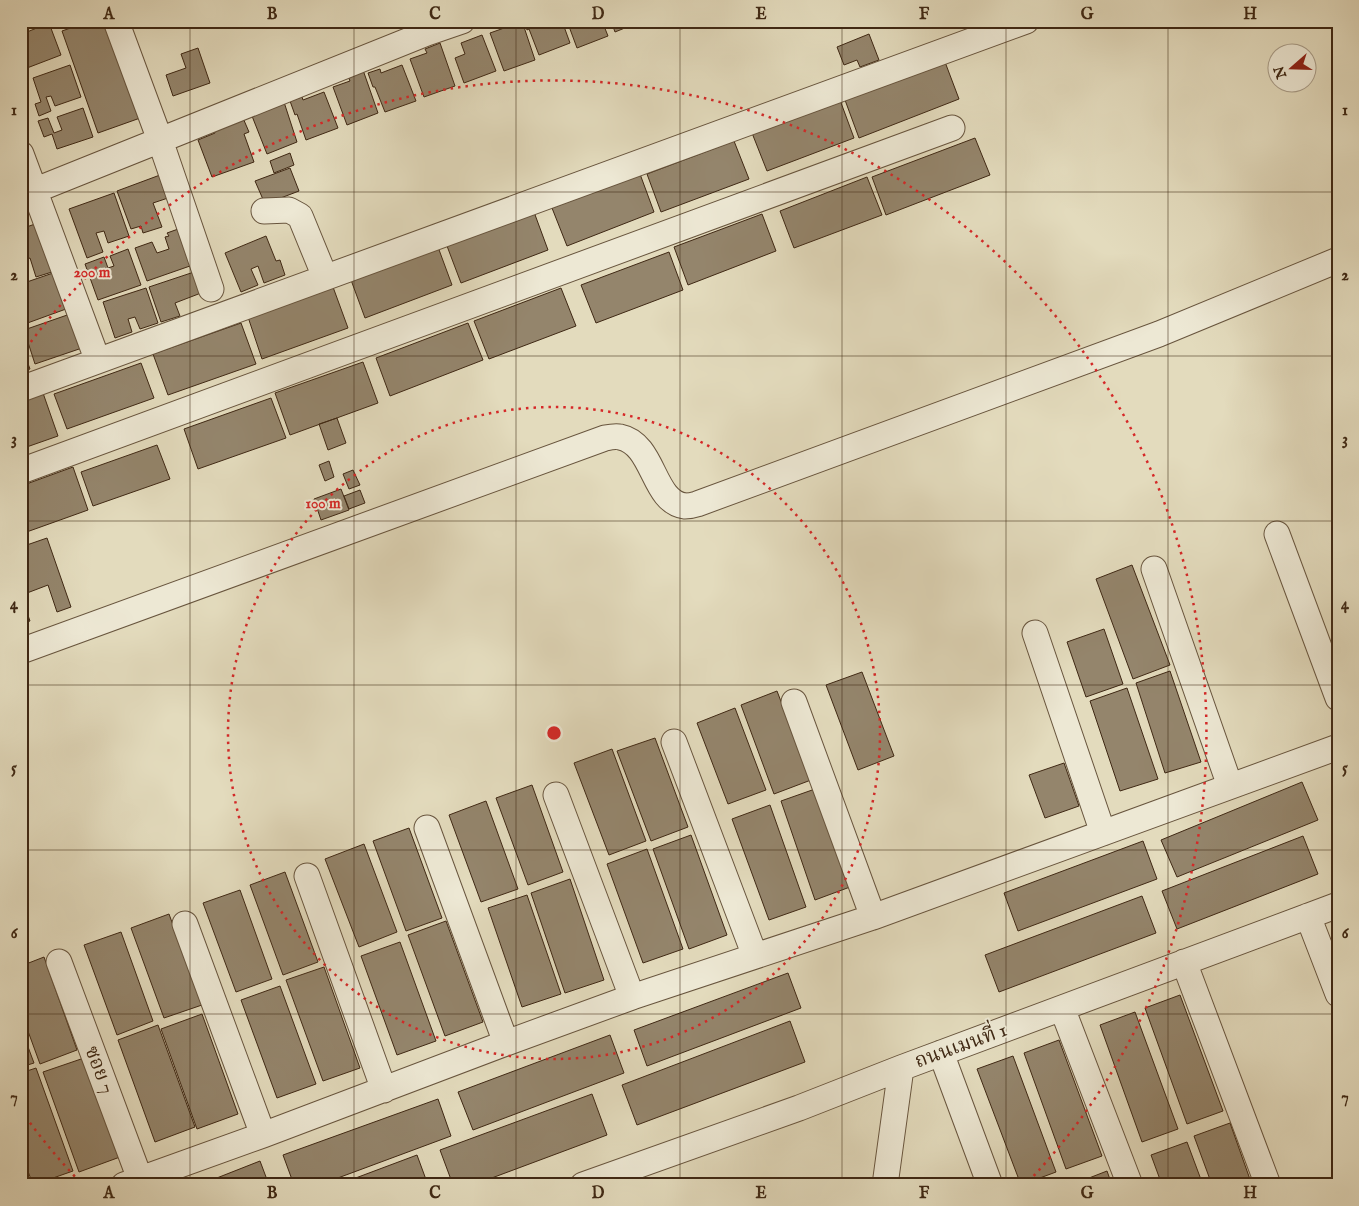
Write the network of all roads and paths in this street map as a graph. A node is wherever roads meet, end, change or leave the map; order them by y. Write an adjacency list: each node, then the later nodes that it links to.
1 (116, 21): 6 (street)
2 (462, 21): 4 (street)
3 (1026, 21): 11 (street)
4 (425, 27): 6 (street)
5 (952, 128): 15 (street)
6 (160, 140): 8 (street); 12 (street)
7 (21, 154): 8 (street)
8 (28, 193): 13 (street)
9 (264, 211): 11 (street)
10 (1338, 260): 19 (street)
11 (325, 277): 14 (street)
12 (211, 289)
13 (93, 348)
14 (21, 389)
15 (21, 471)
16 (1277, 534): 20 (street)
17 (1154, 569): 24 (street)
18 (1035, 633): 27 (street)
19 (21, 651)
20 (1338, 698)
21 (794, 702): 31 (street)
22 (674, 742): 33 (street)
23 (1338, 747): 24 (street)
24 (1230, 786): 27 (street)
25 (556, 795): 37 (street)
26 (427, 828): 39 (street)
27 (1103, 833): 31 (street)
28 (307, 876): 42 (street)
29 (1338, 905): 30 (street, ถนนเมนที่ 1)
30 (1308, 916): 35 (street, ถนนเมนที่ 1); 36 (street)
31 (873, 917): 33 (street)
32 (185, 924): 43 (street)
33 (755, 956): 37 (street)
34 (59, 962): 45 (street, ซอย 7)
35 (1184, 962): 38 (street, ถนนเมนที่ 1); 50 (street)
36 (1338, 994)
37 (632, 997): 39 (street)
38 (1062, 1008): 40 (street, ถนนเมนที่ 1); 49 (street)
39 (506, 1043): 42 (street)
40 (941, 1053): 41 (street, ถนนเมนที่ 1); 48 (street)
41 (901, 1068): 44 (street, ถนนเมนที่ 1); 47 (street)
42 (384, 1090): 43 (street)
43 (263, 1135): 45 (street)
44 (640, 1175): 46 (street, ถนนเมนที่ 1)
45 (132, 1182)
46 (583, 1185)
47 (885, 1185)
48 (990, 1185)
49 (1130, 1185)
50 (1268, 1185)

